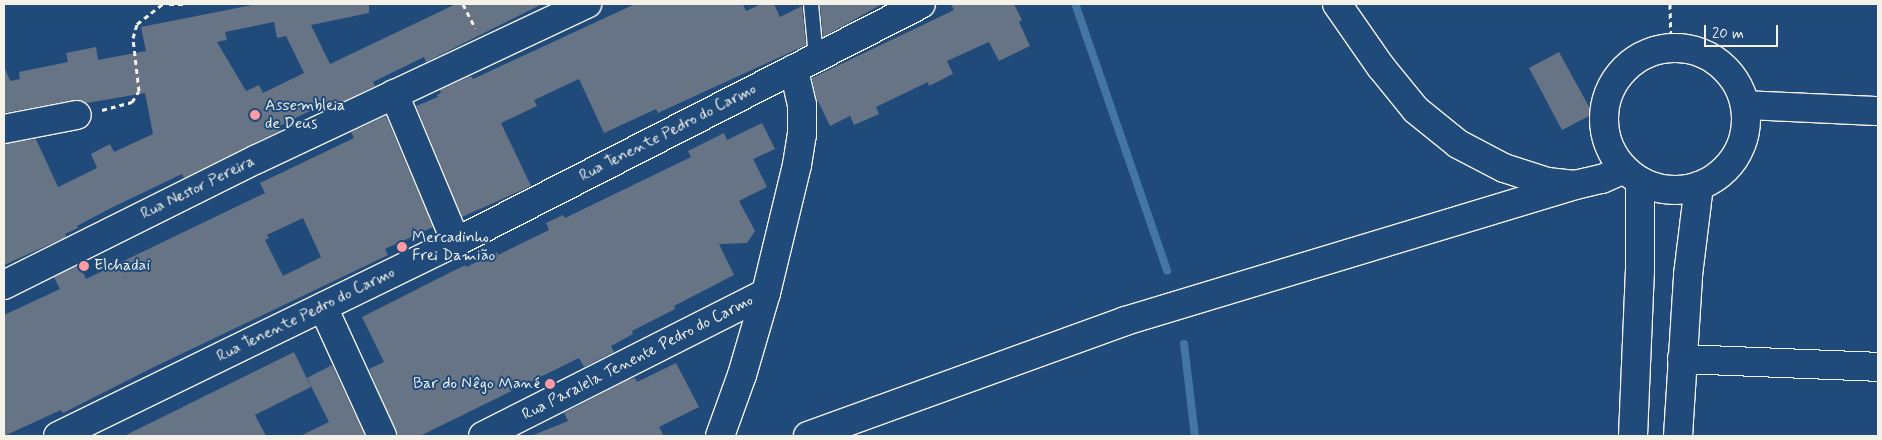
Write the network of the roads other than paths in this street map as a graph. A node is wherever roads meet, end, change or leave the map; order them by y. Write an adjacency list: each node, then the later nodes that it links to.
1 (587, 4): 6 (street, Rua Nestor Pereira)
2 (811, 4): 5 (lane)
3 (921, 4): 5 (street, Rua Tenente Pedro do Carmo)
4 (1338, 4): 12 (street)
5 (805, 63): 14 (street, Rua Tenente Pedro do Carmo); 16 (street)
6 (394, 94): 14 (street); 15 (street, Rua Nestor Pereira)
7 (1745, 105): 8 (street); 11 (street); 13 (street)
8 (1878, 111)
9 (77, 115): 10 (street)
10 (4, 129)
11 (1632, 175): 12 (street); 13 (street); 25 (street)
12 (1576, 185): 24 (street)
13 (1699, 186): 18 (street)
14 (456, 242): 17 (street, Rua Tenente Pedro do Carmo)
15 (4, 285)
16 (766, 293): 22 (street, Rua Paralela Tenente Pedro do Carmo); 23 (street)
17 (324, 307): 20 (street, Rua Tenente Pedro do Carmo); 21 (street)
18 (1682, 359): 19 (street); 26 (street)
19 (1878, 367)
20 (58, 436)
21 (382, 436)
22 (483, 436)
23 (720, 436)
24 (808, 436)
25 (1633, 436)
26 (1678, 436)

